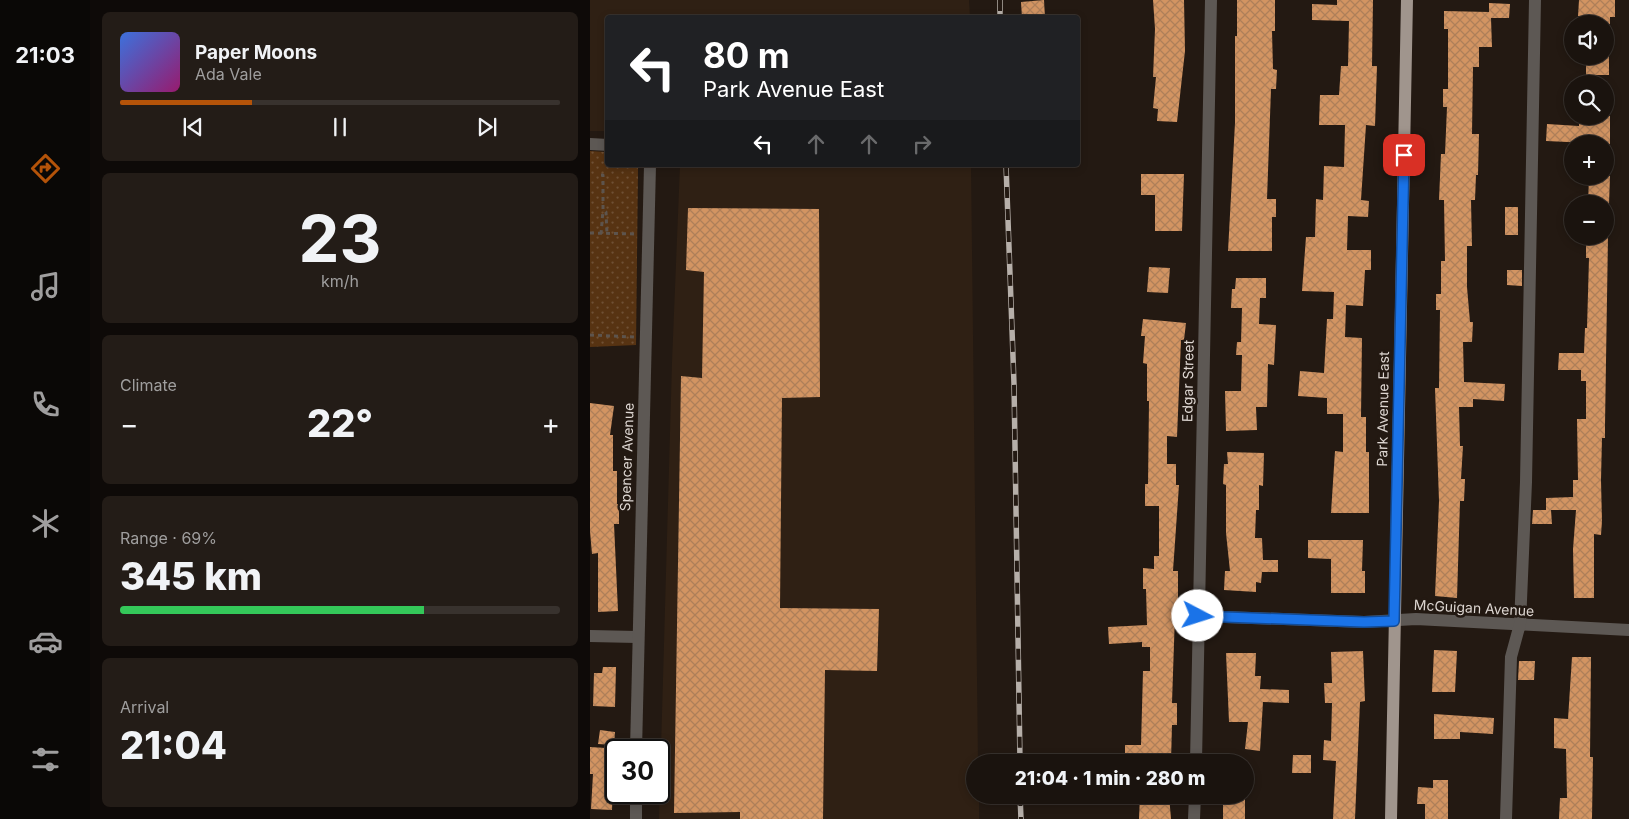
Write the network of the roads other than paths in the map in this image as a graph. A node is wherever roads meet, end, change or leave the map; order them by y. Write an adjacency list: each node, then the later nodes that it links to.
1 (1211, 0): 7 (street, Edgar Street)
2 (1407, 0): 8 (main road, Park Avenue East)
3 (1535, 0): 9 (street)
4 (590, 144): 5 (street)
5 (605, 145)
6 (650, 167): 12 (street, Spencer Avenue)
7 (1198, 616): 8 (street, McGuigan Avenue); 14 (street, Edgar Street)
8 (1394, 621): 9 (street, McGuigan Avenue); 19 (main road, Park Avenue East)
9 (1520, 624): 10 (street, McGuigan Avenue); 20 (street)
10 (1629, 630)
11 (590, 636): 12 (street)
12 (637, 636): 13 (street, Spencer Avenue)
13 (636, 739)
14 (1196, 754)
15 (636, 804): 17 (street)
16 (1195, 804): 18 (street)
17 (636, 819)
18 (1194, 819)
19 (1391, 819)
20 (1506, 819)

